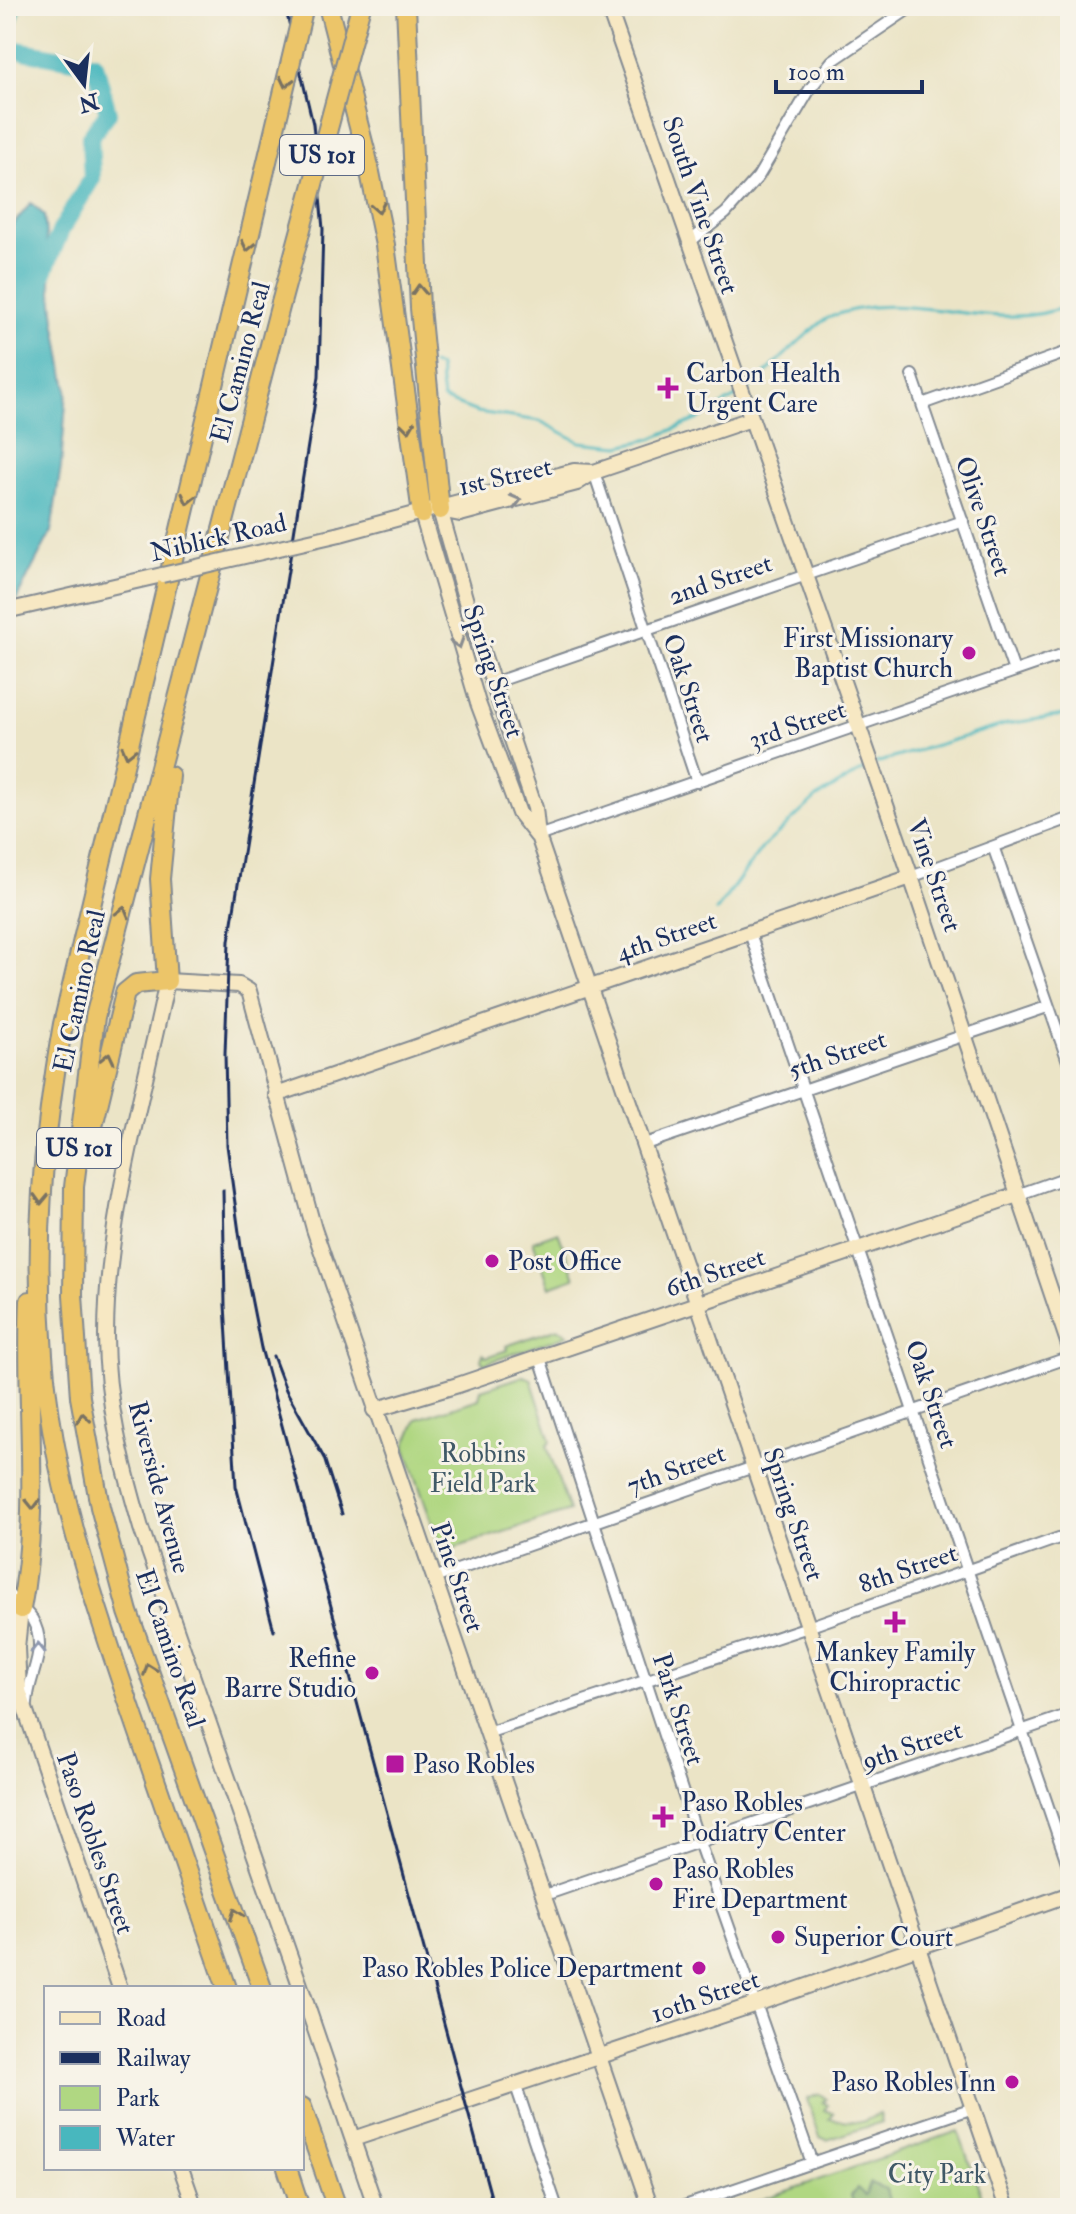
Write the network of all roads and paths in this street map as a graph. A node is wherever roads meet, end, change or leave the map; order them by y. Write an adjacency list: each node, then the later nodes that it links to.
1 (304, 6): 40 (highway, El Camino Real / US 101, one-way to 40, bridge)
2 (328, 6): 13 (highway, one-way to 13)
3 (361, 6): 16 (highway, El Camino Real / US 101, bridge)
4 (406, 6): 13 (highway, one-way to 4)
5 (608, 6): 7 (street, South Vine Street)
6 (913, 6): 7 (street)
7 (688, 243): 11 (street, South Vine Street)
8 (1070, 351): 10 (street)
9 (912, 375): 10 (street, Olive Street)
10 (922, 404): 14 (street, Olive Street)
11 (751, 419): 12 (street, 1st Street); 15 (street, Vine Street)
12 (594, 472): 13 (street, 1st Street); 18 (street, Oak Street)
13 (431, 512): 17 (street, Niblick Road, bridge); 21 (street, Spring Street); 25 (street, Spring Street, one-way to 25)
14 (963, 521): 15 (street, 2nd Street); 20 (street, Olive Street)
15 (805, 573): 18 (street, 2nd Street); 22 (street, Vine Street)
16 (204, 601): 29 (highway); 38 (highway, El Camino Real / US 101, one-way to 16)
17 (6, 611)
18 (646, 628): 21 (street, 2nd Street); 23 (street, Oak Street)
19 (1070, 652): 20 (street, 3rd Street)
20 (1014, 671): 22 (street, 3rd Street)
21 (493, 683): 25 (street, Spring Street)
22 (858, 725): 23 (street, 3rd Street); 27 (street, Vine Street)
23 (697, 782): 25 (street, 3rd Street)
24 (1070, 818): 26 (street, 4th Street)
25 (538, 836): 30 (street, Spring Street)
26 (994, 849): 27 (street, 4th Street); 31 (street)
27 (911, 877): 28 (street, 4th Street); 32 (street, Vine Street)
28 (750, 933): 30 (street, 4th Street); 34 (street, Oak Street)
29 (167, 981): 35 (street, Pine Street); 38 (highway, one-way to 29); 72 (street, Riverside Avenue)
30 (590, 987): 35 (street, 4th Street); 36 (street, Spring Street)
31 (1047, 1007): 32 (street, 5th Street); 33 (street)
32 (963, 1035): 34 (street, 5th Street); 39 (street, Vine Street)
33 (1070, 1067)
34 (803, 1089): 36 (street, 5th Street); 41 (street, Oak Street)
35 (276, 1095): 46 (street, Pine Street)
36 (642, 1145): 42 (street, Spring Street)
37 (1070, 1176): 39 (street, 6th Street)
38 (74, 1187): 71 (highway, El Camino Real / US 101, one-way to 38)
39 (1017, 1195): 41 (street, 6th Street); 43 (street, Vine Street)
40 (39, 1231): 55 (highway, one-way to 55); 70 (highway, El Camino Real / US 101)
41 (858, 1249): 42 (street, 6th Street); 47 (street, Oak Street)
42 (697, 1304): 45 (street, 6th Street); 48 (street, Spring Street)
43 (1070, 1348)
44 (1070, 1357): 47 (street, 7th Street)
45 (540, 1358): 46 (street, 6th Street); 49 (street, Park Street)
46 (374, 1410): 52 (street, Pine Street)
47 (914, 1411): 48 (street, 7th Street); 51 (street, Oak Street)
48 (752, 1466): 49 (street, 7th Street); 56 (street, Spring Street)
49 (595, 1522): 52 (street, 7th Street); 58 (street, Park Street)
50 (1070, 1534): 51 (street, 8th Street)
51 (968, 1571): 56 (street, 8th Street); 61 (street, Oak Street)
52 (434, 1578): 62 (street, Pine Street)
53 (6, 1582): 54 (street, Paso Robles Street)
54 (7, 1592): 55 (street, Paso Robles Street); 57 (street, Paso Robles Street)
55 (21, 1609): 57 (street, Paso Robles Street); 59 (street, Paso Robles Street, one-way to 55)
56 (808, 1627): 58 (street, 8th Street); 63 (street, Spring Street)
57 (16, 1668): 59 (street, Paso Robles Street)
58 (646, 1680): 62 (street, 8th Street); 64 (street, Park Street)
59 (26, 1714): 69 (street, Paso Robles Street)
60 (1070, 1714): 61 (street, 9th Street)
61 (1022, 1731): 63 (street, 9th Street); 65 (street, Oak Street)
62 (487, 1733): 67 (street, Pine Street)
63 (862, 1786): 64 (street, 9th Street); 68 (street, Spring Street)
64 (699, 1842): 67 (street, 9th Street); 74 (street, Park Street)
65 (1070, 1871)
66 (1070, 1894): 68 (street, 10th Street)
67 (542, 1896): 75 (street, Pine Street)
68 (917, 1946): 74 (street, 10th Street); 77 (street, Spring Street)
69 (119, 1986)
70 (226, 1986)
71 (261, 1986)
72 (300, 1986)
73 (304, 1999): 79 (street, Riverside Avenue)
74 (759, 2003): 75 (street, 10th Street); 80 (street, Park Street)
75 (596, 2056): 76 (street, 10th Street); 88 (street, Pine Street)
76 (515, 2083): 79 (street, 10th Street); 87 (street)
77 (973, 2108): 80 (street); 90 (street, Spring Street)
78 (304, 2113): 85 (highway)
79 (353, 2139): 86 (street, Riverside Avenue)
80 (812, 2163): 89 (street)
81 (182, 2170): 83 (street)
82 (288, 2170): 84 (highway)
83 (195, 2208)
84 (300, 2208)
85 (337, 2208)
86 (376, 2208)
87 (557, 2208)
88 (651, 2208)
89 (679, 2208)
90 (1007, 2208)

